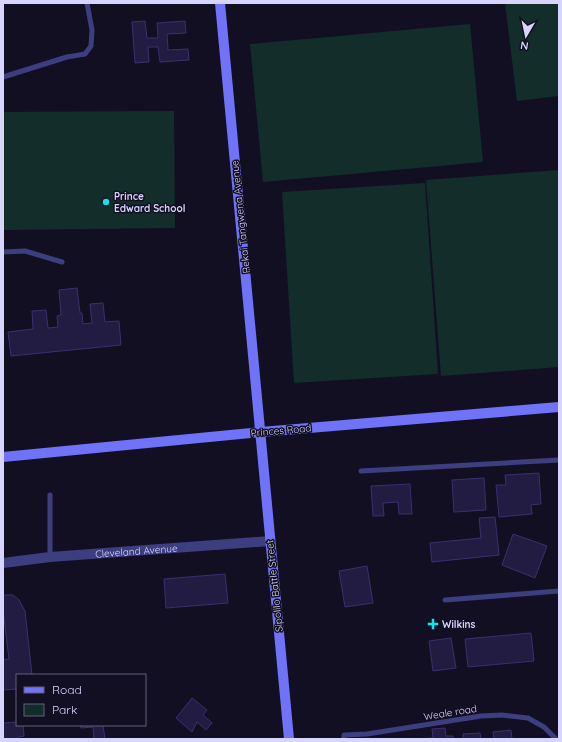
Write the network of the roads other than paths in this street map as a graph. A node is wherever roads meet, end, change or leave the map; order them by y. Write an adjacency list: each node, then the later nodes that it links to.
1 (87, 3): 3 (lane)
2 (220, 3): 7 (main road, Rekai Tangwena Avenue)
3 (3, 77)
4 (3, 252): 5 (lane)
5 (62, 262)
6 (559, 406): 7 (main road, Princes Road)
7 (261, 432): 8 (main road, Princes Road); 12 (main road, Sipolilo Battle Street)
8 (3, 457)
9 (559, 460): 10 (lane)
10 (361, 471)
11 (50, 495): 13 (lane)
12 (270, 541): 13 (street, Cleveland Avenue); 17 (main road, Sipolilo Battle Street)
13 (50, 557): 14 (street, Cleveland Avenue)
14 (3, 563)
15 (559, 590): 16 (lane)
16 (445, 600)
17 (290, 739)
18 (344, 739): 19 (lane, Weale road)
19 (556, 739)

